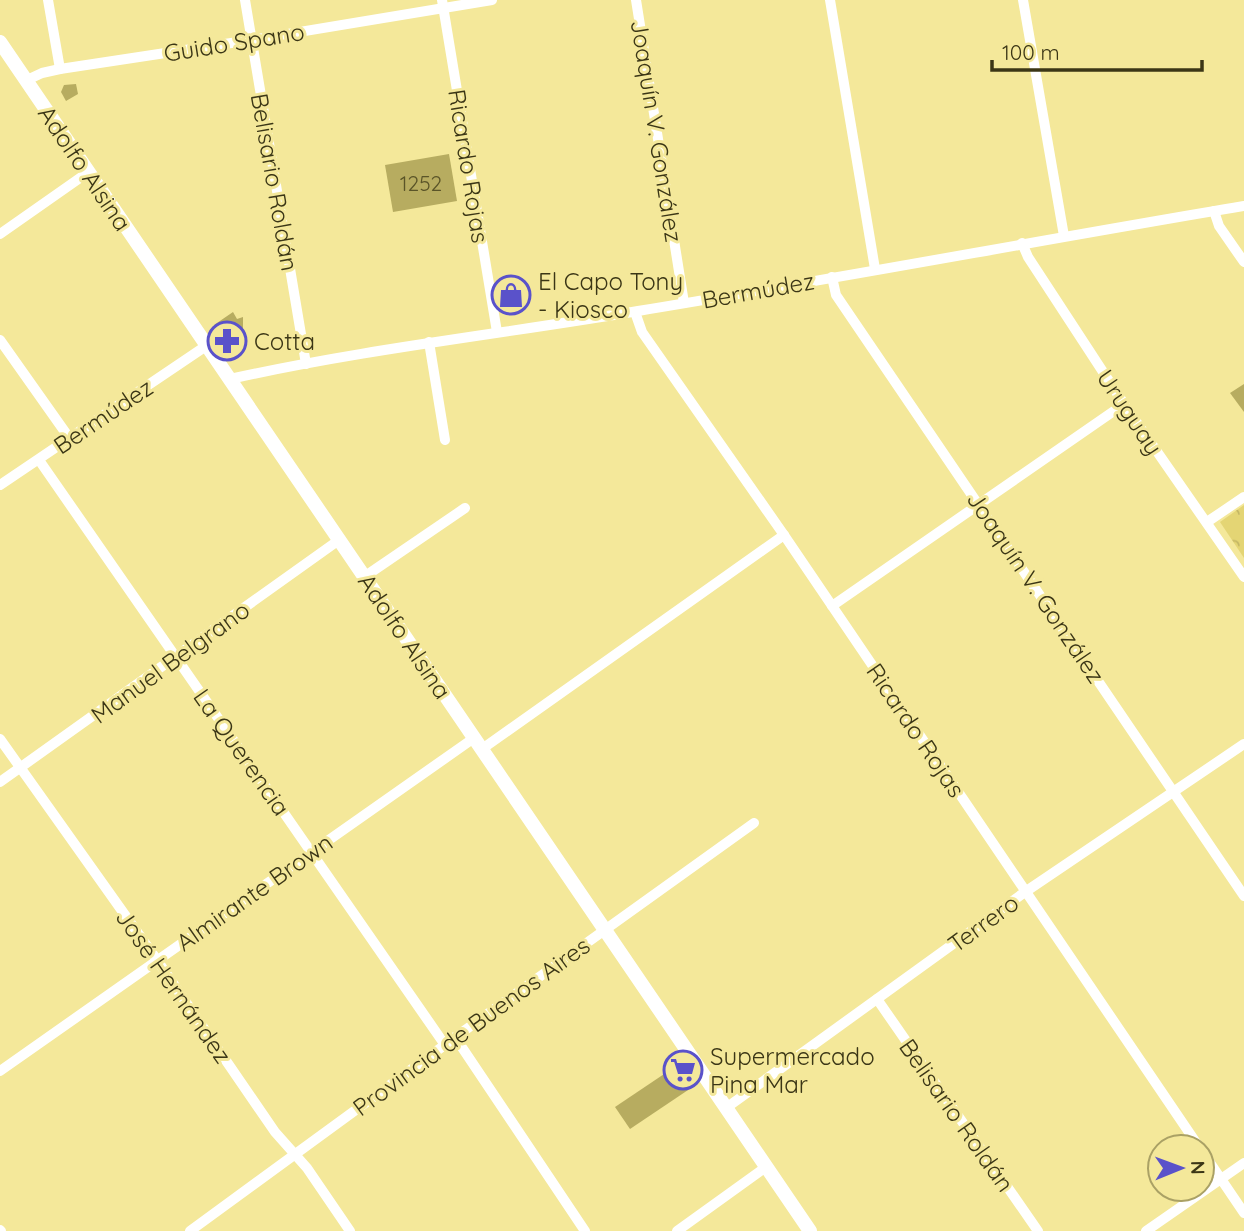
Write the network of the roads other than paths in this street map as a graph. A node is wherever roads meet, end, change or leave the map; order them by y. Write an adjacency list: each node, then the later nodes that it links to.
1 (48, 0): 10 (street)
2 (245, 0): 8 (street, Belisario Roldán)
3 (492, 0): 7 (street, Guido Spano)
4 (636, 0): 21 (street, Joaquín V. González)
5 (830, 0): 19 (street)
6 (1023, 0): 16 (street)
7 (442, 4): 8 (street, Guido Spano); 23 (street, Ricardo Rojas)
8 (251, 40): 10 (street, Guido Spano); 27 (street, Belisario Roldán)
9 (0, 42): 11 (street, Adolfo Alsina)
10 (60, 69): 11 (street, Guido Spano)
11 (27, 80): 12 (street, Adolfo Alsina)
12 (87, 173): 15 (street); 26 (street, Adolfo Alsina)
13 (1244, 206): 14 (street, Bermúdez)
14 (1214, 211): 16 (street, Bermúdez); 18 (street)
15 (0, 234)
16 (1064, 236): 17 (street, Bermúdez)
17 (1022, 243): 19 (street, Bermúdez); 29 (street, Uruguay)
18 (1244, 262)
19 (875, 269): 20 (street, Bermúdez)
20 (832, 277): 21 (street, Bermúdez); 35 (street, Joaquín V. González)
21 (684, 303): 22 (street, Bermúdez)
22 (635, 312): 23 (street, Bermúdez); 38 (street, Ricardo Rojas)
23 (497, 332): 25 (street, Bermúdez)
24 (0, 340): 30 (street)
25 (429, 342): 27 (street, Bermúdez); 31 (street)
26 (206, 346): 28 (street, Adolfo Alsina); 30 (street, Bermúdez)
27 (306, 364): 28 (street, Bermúdez)
28 (230, 379): 39 (street, Adolfo Alsina)
29 (1124, 404): 35 (street); 37 (street, Uruguay)
30 (69, 439): 32 (street, Bermúdez)
31 (445, 440)
32 (39, 460): 33 (street, Bermúdez); 43 (street, La Querencia)
33 (0, 485)
34 (1244, 497): 37 (street)
35 (979, 503): 42 (street); 49 (street, Joaquín V. González)
36 (465, 508): 40 (street)
37 (1207, 522): 41 (street, Uruguay)
38 (784, 536): 42 (street, Ricardo Rojas); 45 (street, Almirante Brown)
39 (339, 540): 40 (street, Adolfo Alsina); 43 (street, Manuel Belgrano)
40 (364, 577): 45 (street, Adolfo Alsina)
41 (1244, 577)
42 (832, 606): 52 (street, Ricardo Rojas)
43 (176, 658): 47 (street, Manuel Belgrano); 51 (street, La Querencia)
44 (0, 739): 47 (street, José Hernández)
45 (478, 744): 51 (street, Almirante Brown); 54 (street, Adolfo Alsina)
46 (1244, 744): 49 (street, Terrero)
47 (20, 768): 48 (street, Manuel Belgrano); 55 (street, José Hernández)
48 (0, 782)
49 (1174, 792): 52 (street, Terrero); 53 (street, Joaquín V. González)
50 (754, 824): 54 (street, Provincia de Buenos Aires)
51 (312, 851): 55 (street, Almirante Brown); 58 (street, La Querencia)
52 (1025, 892): 56 (street, Terrero); 61 (street, Ricardo Rojas)
53 (1244, 896)
54 (606, 928): 57 (street, Provincia de Buenos Aires); 60 (street, Adolfo Alsina)
55 (157, 960): 59 (street, Almirante Brown); 62 (street, José Hernández)
56 (877, 999): 60 (street, Terrero); 73 (street, Belisario Roldán)
57 (455, 1037): 58 (street, Provincia de Buenos Aires); 70 (street)
58 (445, 1045): 62 (street, Provincia de Buenos Aires)
59 (0, 1071)
60 (726, 1108): 64 (street, Adolfo Alsina)
61 (1190, 1133)
62 (295, 1153): 68 (street, Provincia de Buenos Aires); 69 (street, José Hernández)
63 (1244, 1163): 66 (street)
64 (766, 1167): 71 (street); 72 (street, Adolfo Alsina)
65 (1216, 1172): 66 (street, Ricardo Rojas)
66 (1221, 1179): 67 (street, Ricardo Rojas); 74 (street)
67 (1244, 1213)
68 (190, 1231)
69 (350, 1231)
70 (585, 1231)
71 (677, 1231)
72 (810, 1231)
73 (1038, 1231)
74 (1146, 1231)

